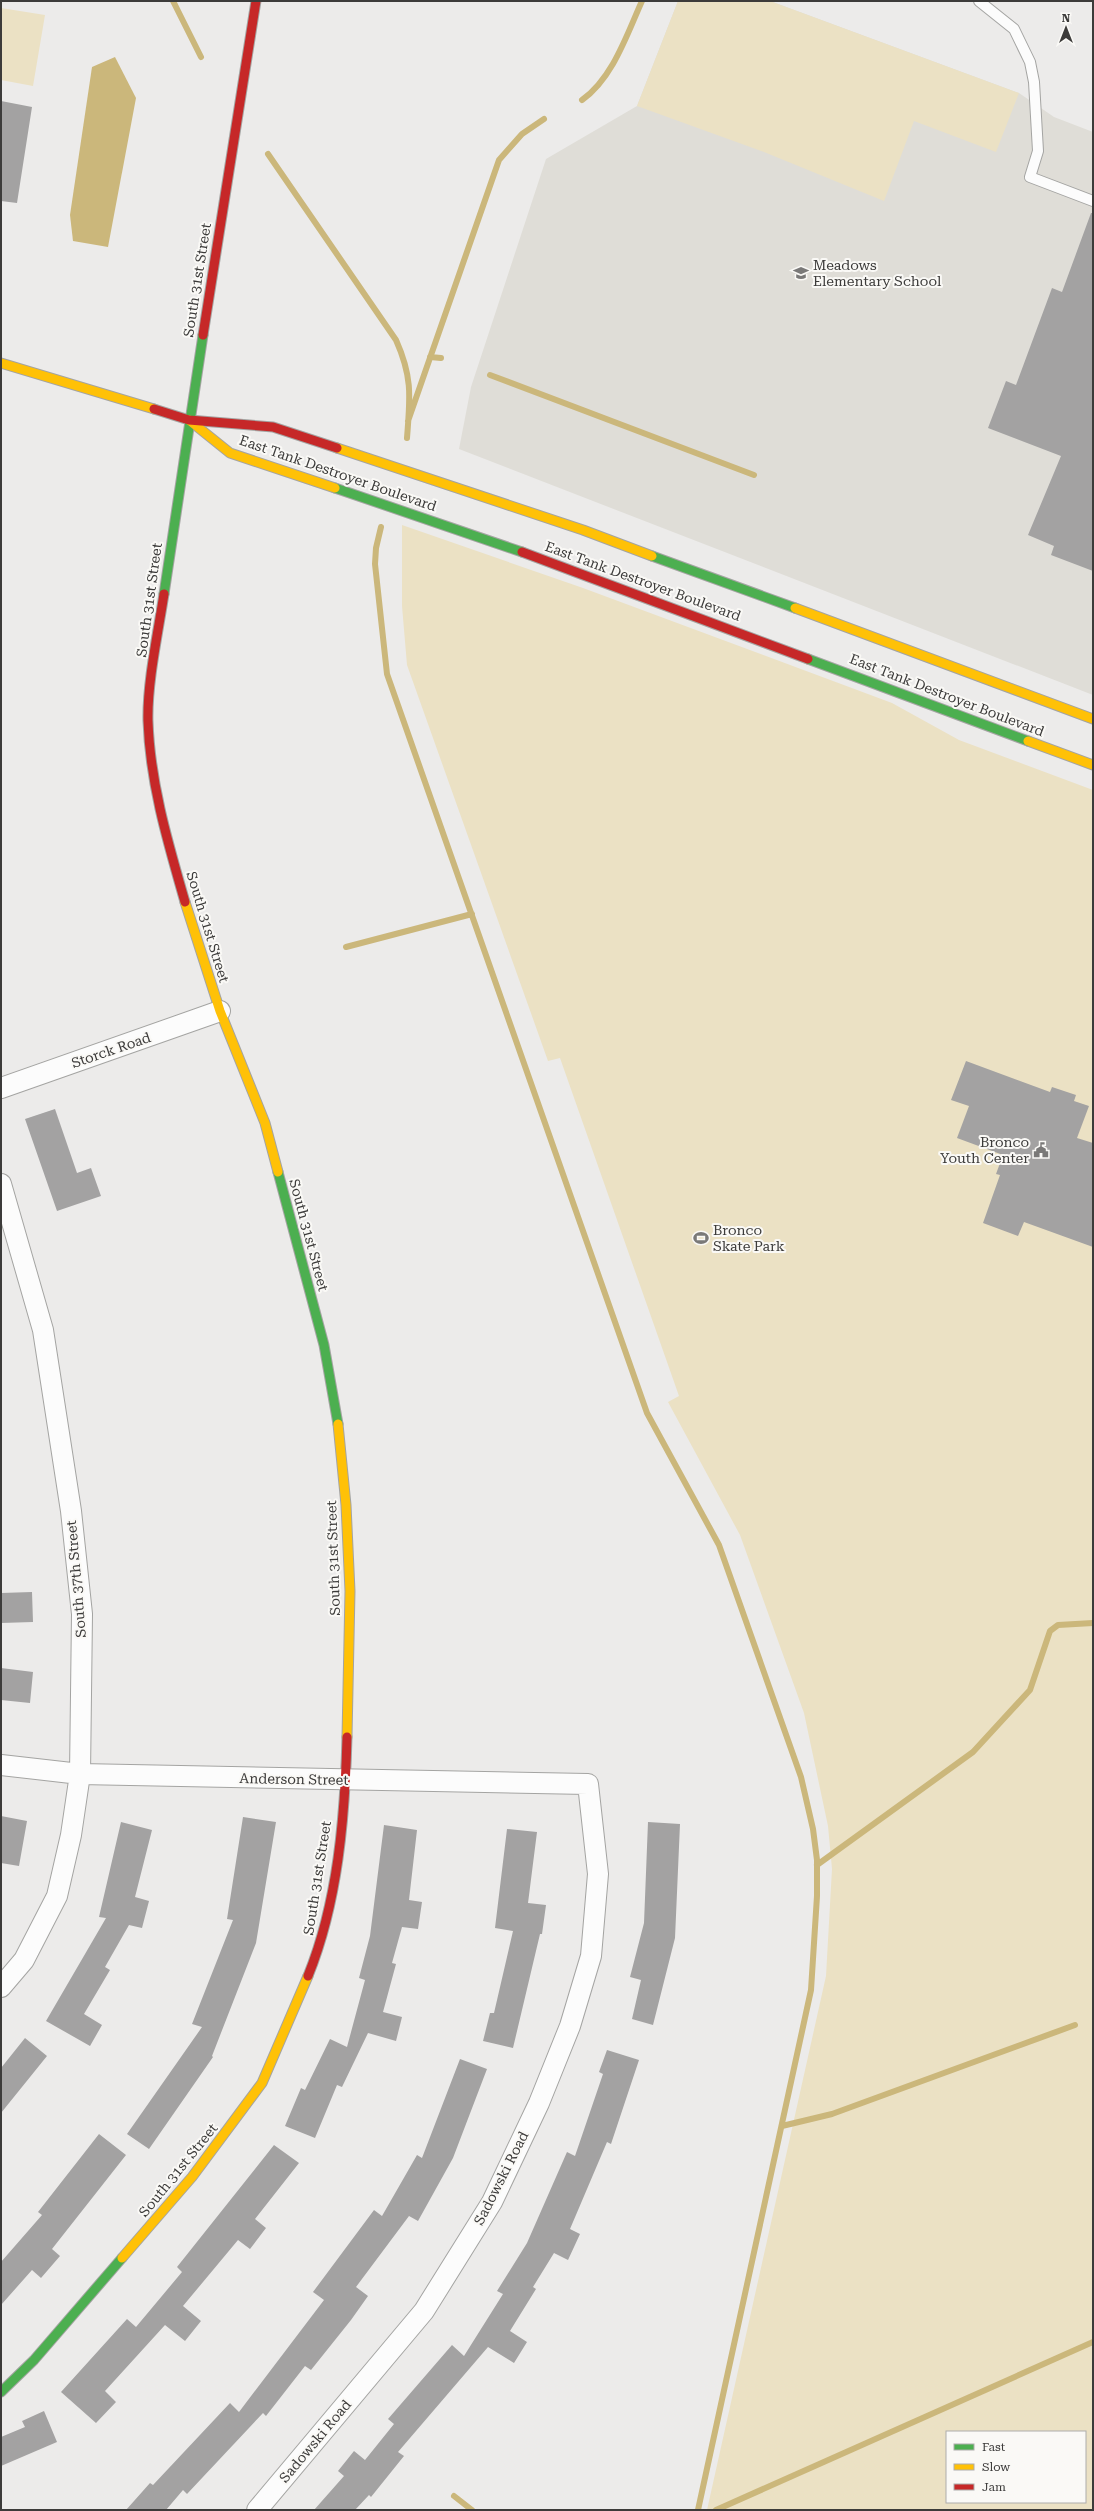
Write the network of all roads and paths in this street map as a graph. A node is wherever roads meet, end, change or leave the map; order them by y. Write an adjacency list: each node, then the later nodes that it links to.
1 (256, 1): 5 (street, South 31st Street)
2 (979, 1): 3 (lane)
3 (1093, 201)
4 (1, 362): 5 (street, East Tank Destroyer Boulevard)
5 (188, 420): 6 (street, East Tank Destroyer Boulevard); 7 (street, East Tank Destroyer Boulevard); 8 (street, South 31st Street)
6 (1093, 719)
7 (1093, 765)
8 (220, 1011): 9 (street, Storck Road); 13 (street, South 31st Street)
9 (1, 1088)
10 (1, 1184): 12 (street, South 37th Street)
11 (1, 1765): 12 (street, Anderson Street)
12 (80, 1774): 13 (street, Anderson Street); 15 (street, South 37th Street)
13 (346, 1780): 14 (street, Anderson Street); 16 (street, South 31st Street)
14 (588, 1784): 17 (street, Sadowski Road)
15 (1, 1987)
16 (1, 2392)
17 (258, 2510)

